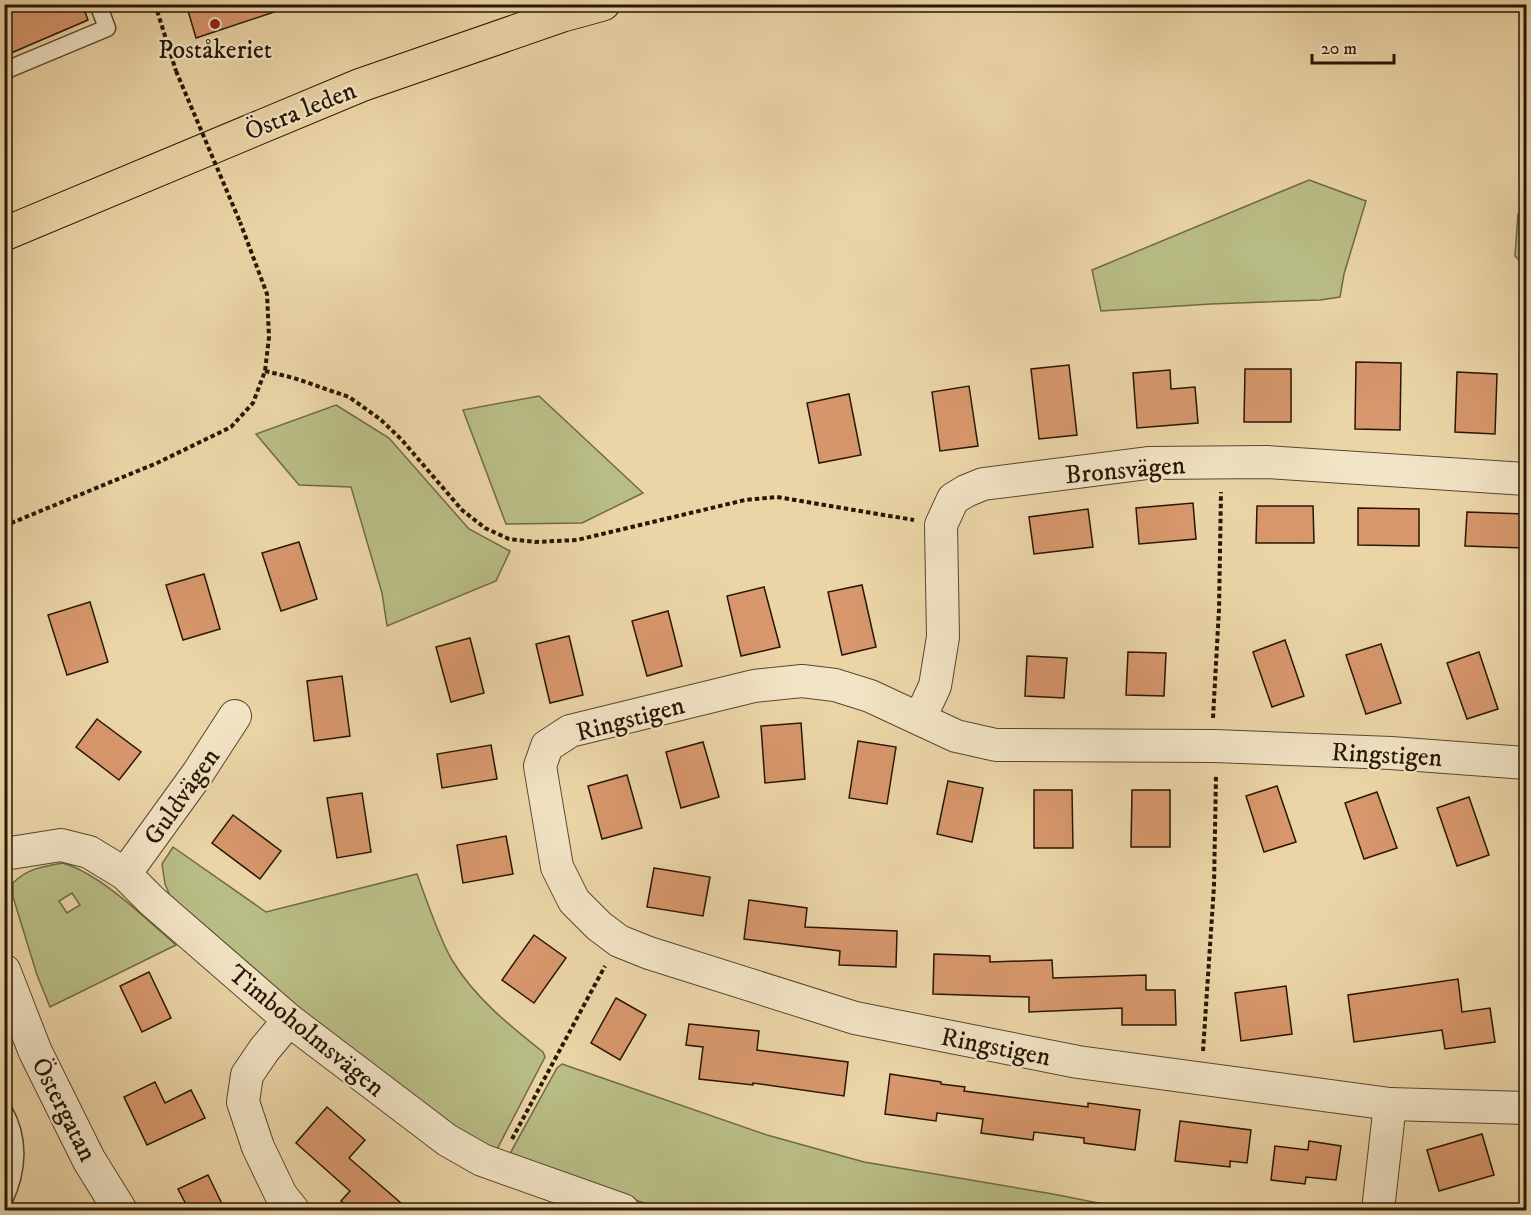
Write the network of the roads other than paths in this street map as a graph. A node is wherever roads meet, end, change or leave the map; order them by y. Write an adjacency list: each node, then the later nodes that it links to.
1 (98, 4): 3 (lane)
2 (603, 4): 4 (highway, Östra leden)
3 (4, 71)
4 (4, 234)
5 (1527, 479): 7 (street, Bronsvägen)
6 (235, 716): 10 (street, Guldvägen)
7 (920, 718): 8 (street, Ringstigen); 13 (street, Ringstigen)
8 (1527, 763)
9 (4, 854): 10 (street, Timboholmsvägen)
10 (125, 874): 12 (street, Timboholmsvägen)
11 (4, 971): 17 (street, Östergatan)
12 (289, 1020): 18 (street); 19 (street, Timboholmsvägen)
13 (1390, 1104): 14 (street, Ringstigen); 20 (street)
14 (1527, 1108)
15 (4, 1111): 16 (lane)
16 (4, 1200)
17 (120, 1210)
18 (292, 1210)
19 (623, 1210)
20 (1378, 1210)

